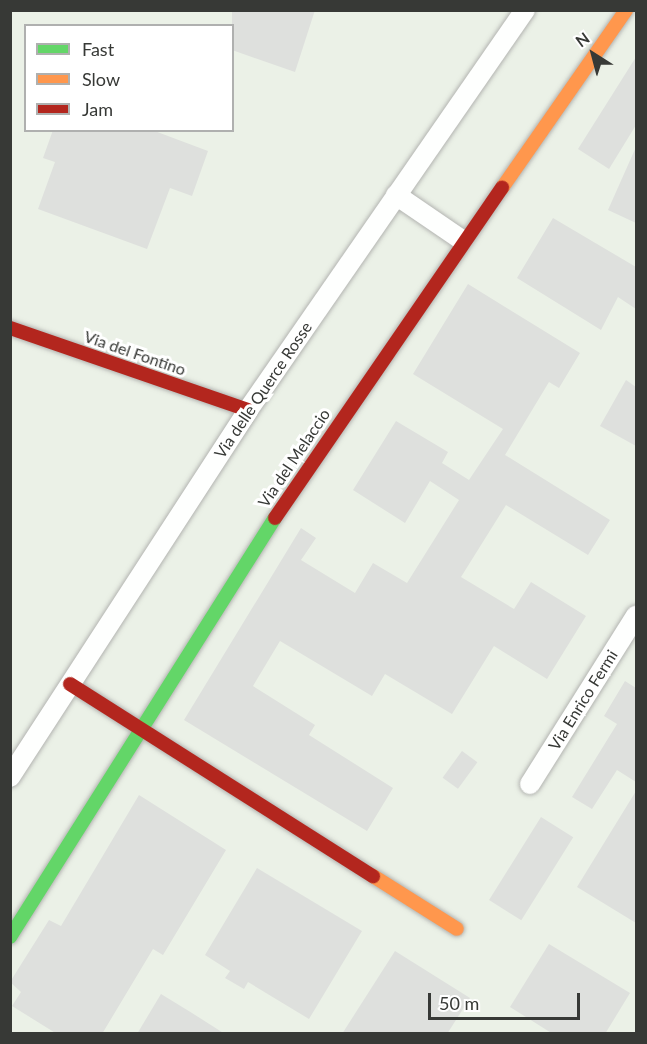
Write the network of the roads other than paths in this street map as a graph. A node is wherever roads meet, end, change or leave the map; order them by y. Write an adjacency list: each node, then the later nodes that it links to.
1 (525, 10): 3 (street, Via delle Querce Rosse)
2 (626, 10): 4 (street, Via del Melaccio)
3 (396, 195): 4 (street); 6 (street, Via delle Querce Rosse)
4 (462, 240): 9 (street, Via del Melaccio)
5 (10, 328): 6 (street, Via del Fontino)
6 (248, 410): 8 (street, Via delle Querce Rosse)
7 (636, 616): 11 (street, Via Enrico Fermi)
8 (70, 684): 9 (street); 10 (street, Via delle Querce Rosse)
9 (140, 730): 12 (street); 13 (street, Via del Melaccio)
10 (10, 777)
11 (530, 784)
12 (458, 929)
13 (10, 937)

